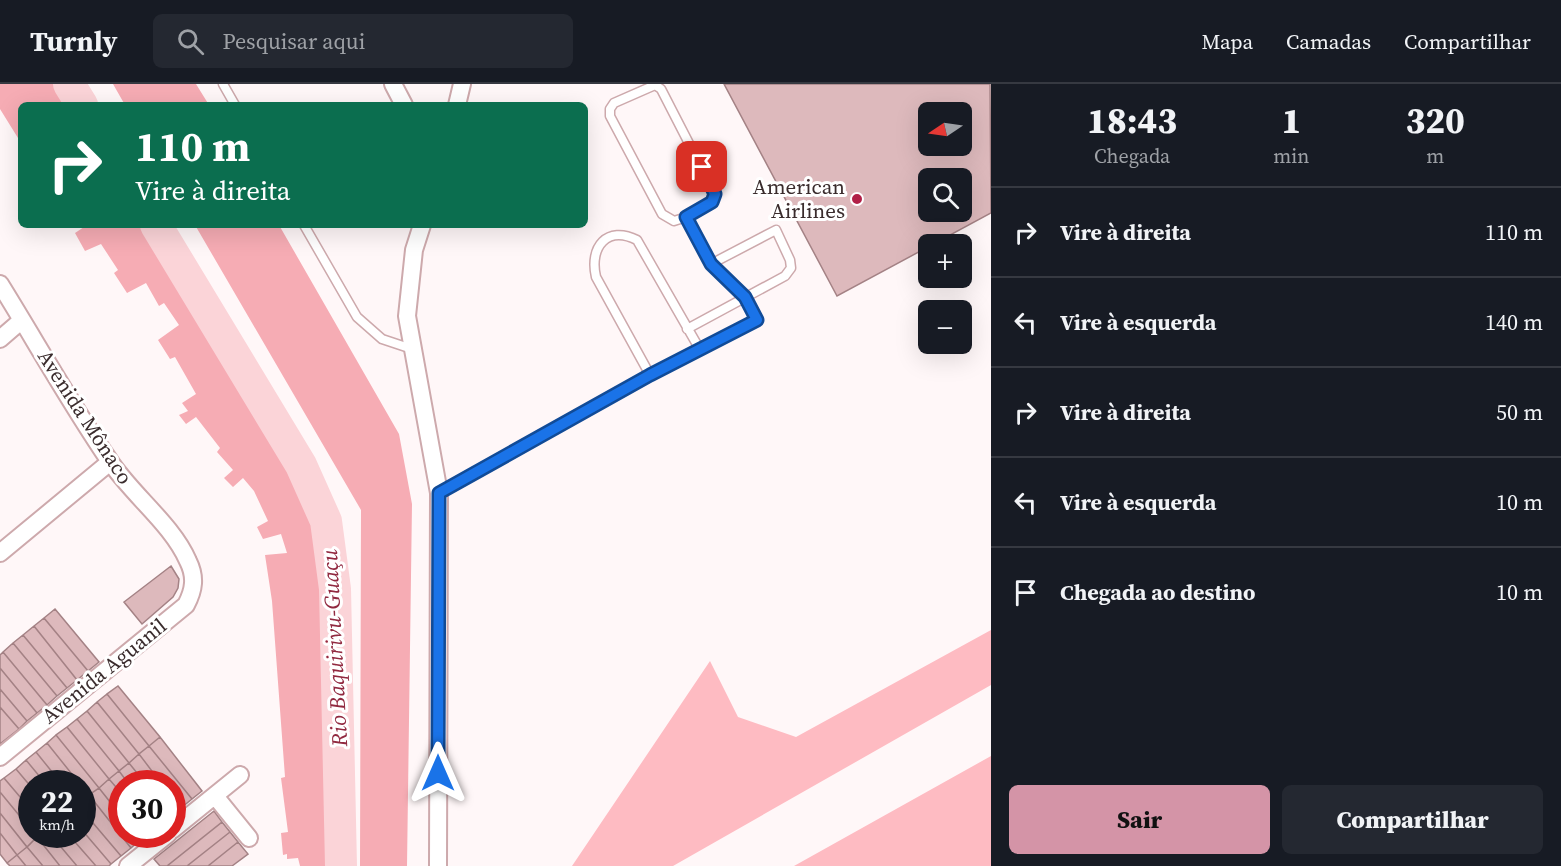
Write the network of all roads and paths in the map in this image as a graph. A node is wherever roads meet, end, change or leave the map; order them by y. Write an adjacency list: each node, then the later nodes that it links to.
1 (223, 84): 4 (lane)
2 (393, 84): 5 (street)
3 (462, 84): 6 (street)
4 (233, 102)
5 (402, 102)
6 (458, 102)
7 (686, 217): 7 (lane); 10 (lane)
8 (306, 228): 17 (lane)
9 (421, 228): 17 (street)
10 (711, 264): 12 (lane); 12 (lane)
11 (0, 284): 13 (street, Avenida Mônaco)
12 (745, 297): 14 (lane); 16 (lane)
13 (22, 320): 15 (street); 19 (street, Avenida Mônaco)
14 (687, 328): 16 (lane); 18 (lane)
15 (0, 339)
16 (699, 348): 18 (lane)
17 (412, 349): 20 (street)
18 (650, 375): 20 (lane)
19 (110, 462): 21 (street); 22 (street, Avenida Mônaco)
20 (439, 493): 30 (street)
21 (0, 553)
22 (193, 578): 23 (street, Avenida Aguanil)
23 (0, 757)
24 (240, 775): 25 (street)
25 (215, 796): 26 (street); 27 (street)
26 (186, 819)
27 (249, 838)
28 (150, 848): 29 (street)
29 (128, 866)
30 (438, 866)

